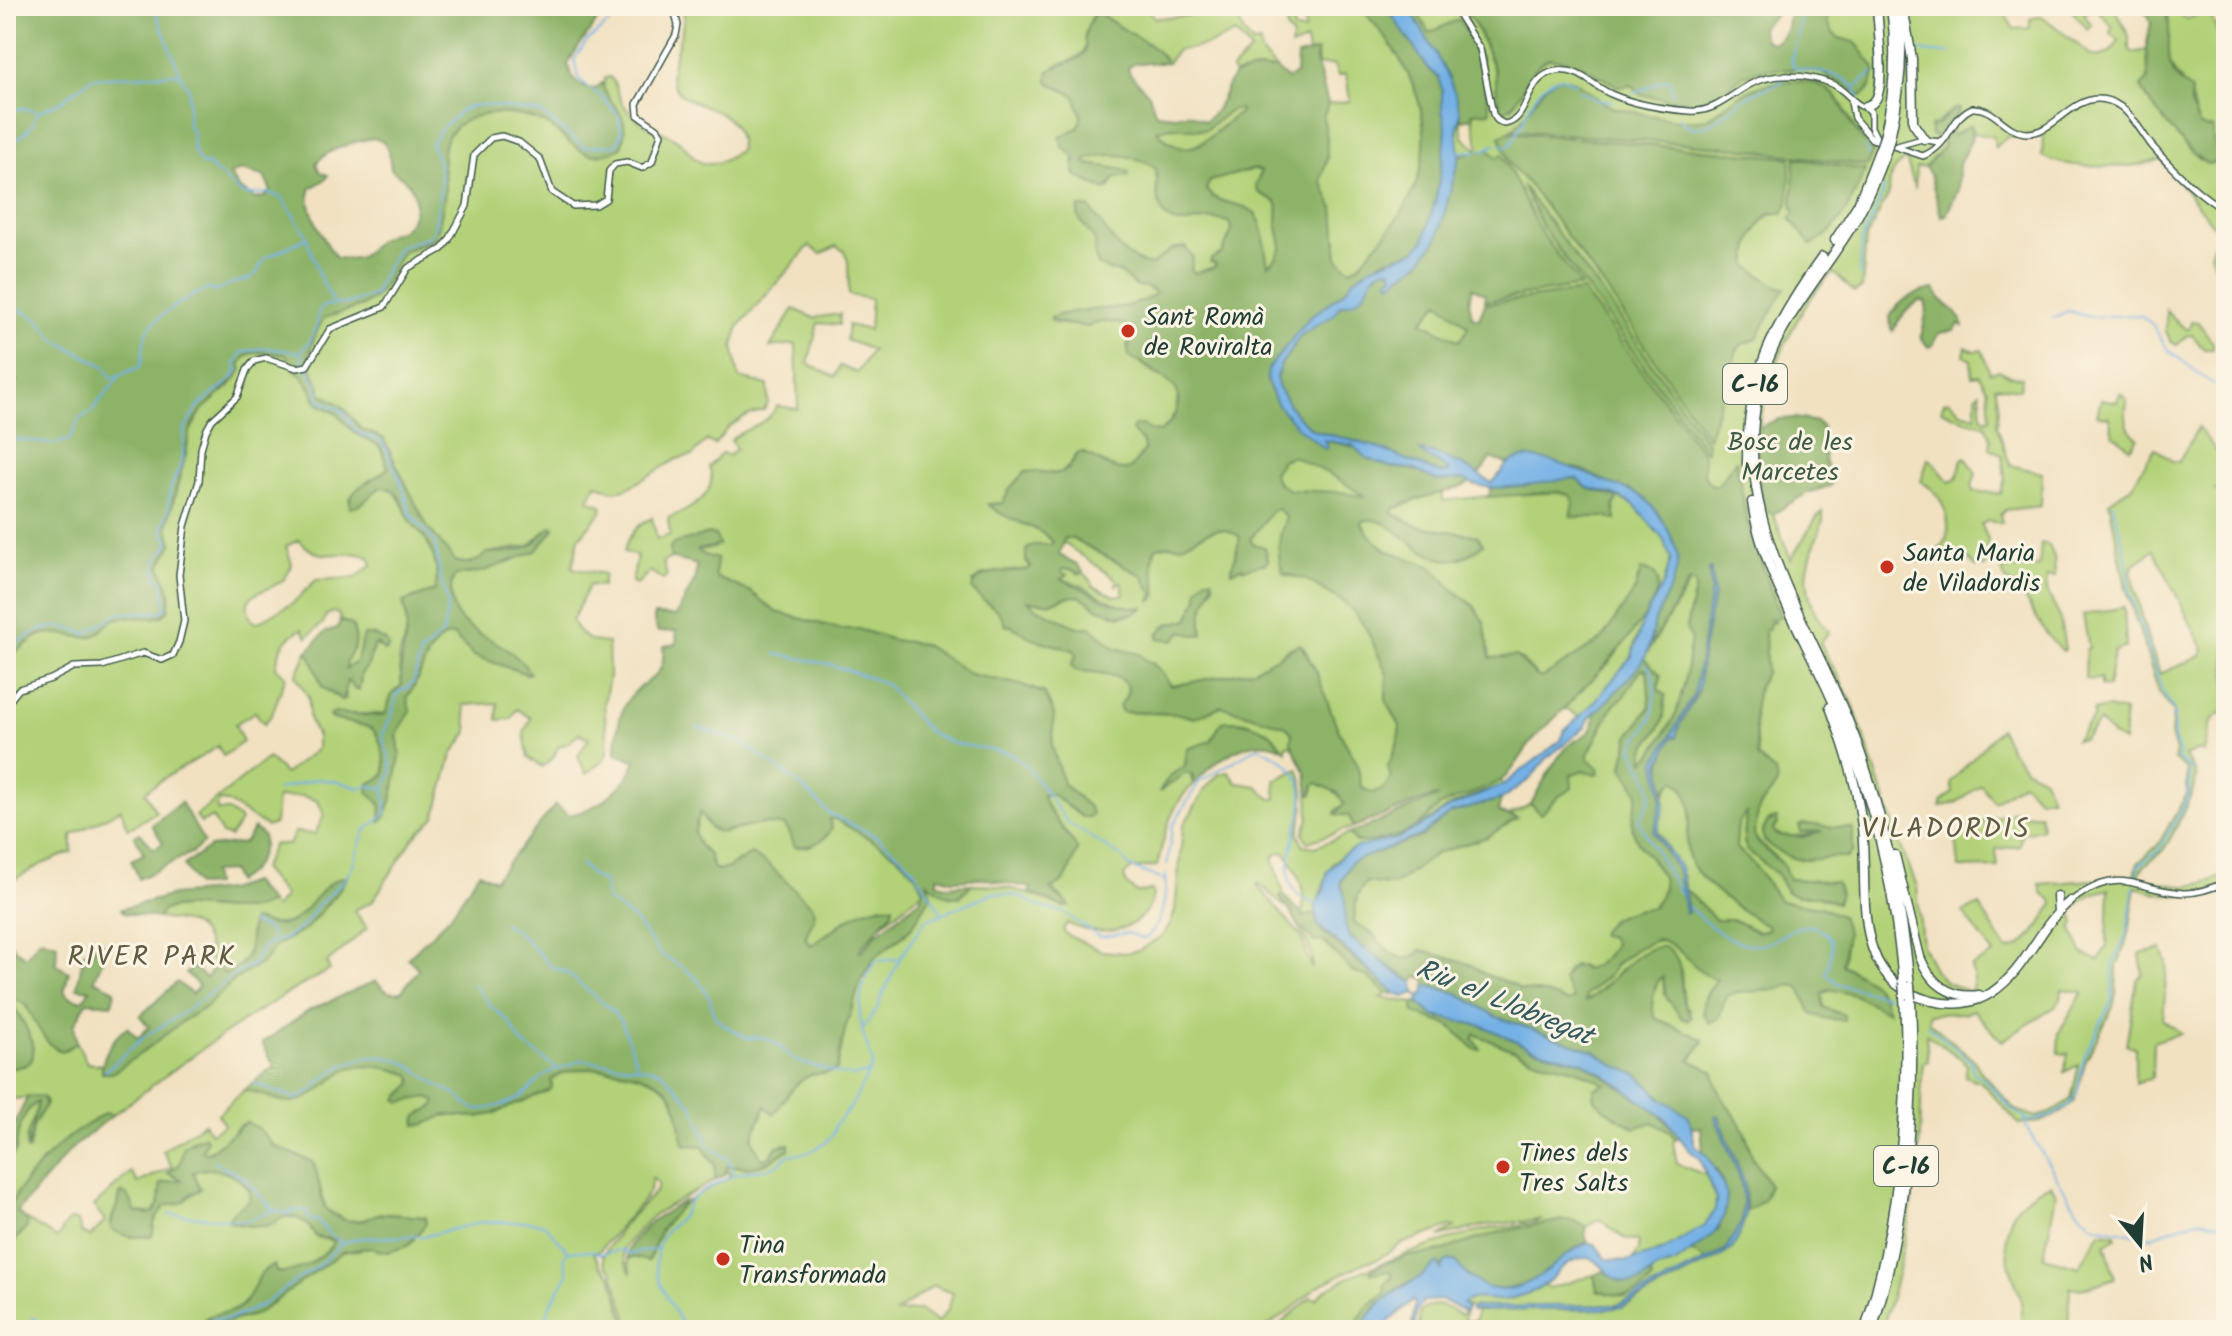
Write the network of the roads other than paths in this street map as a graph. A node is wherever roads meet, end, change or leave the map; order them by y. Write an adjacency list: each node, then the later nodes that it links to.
1 (673, 6): 21 (street)
2 (1453, 6): 6 (street)
3 (1877, 6): 7 (highway)
4 (1891, 6): 14 (highway, C-16)
5 (1900, 6): 13 (highway); 14 (highway, C-16)
6 (1849, 98): 7 (street); 8 (street)
7 (1864, 106): 8 (street); 9 (street)
8 (1854, 112): 10 (street)
9 (1870, 120): 10 (street); 14 (street)
10 (1859, 123): 14 (street)
11 (2226, 135): 15 (street)
12 (1949, 136): 13 (street); 17 (street); 18 (street)
13 (1923, 141): 14 (street); 16 (street); 17 (street)
14 (1886, 143): 16 (street); 19 (highway, C-16); 20 (highway, C-16)
15 (2226, 145)
16 (1917, 153): 17 (street)
17 (1930, 153)
18 (2225, 205)
19 (1806, 643): 26 (highway, C-16); 27 (highway)
20 (1829, 677): 26 (highway, C-16); 27 (highway)
21 (6, 705)
22 (2226, 882): 24 (street)
23 (2057, 896): 25 (highway)
24 (2070, 901): 25 (highway)
25 (2058, 913): 27 (highway)
26 (1906, 984): 28 (highway, C-16, bridge)
27 (1995, 990)
28 (1907, 997): 29 (highway, C-16); 30 (highway, C-16)
29 (1865, 1330)
30 (1872, 1330)

